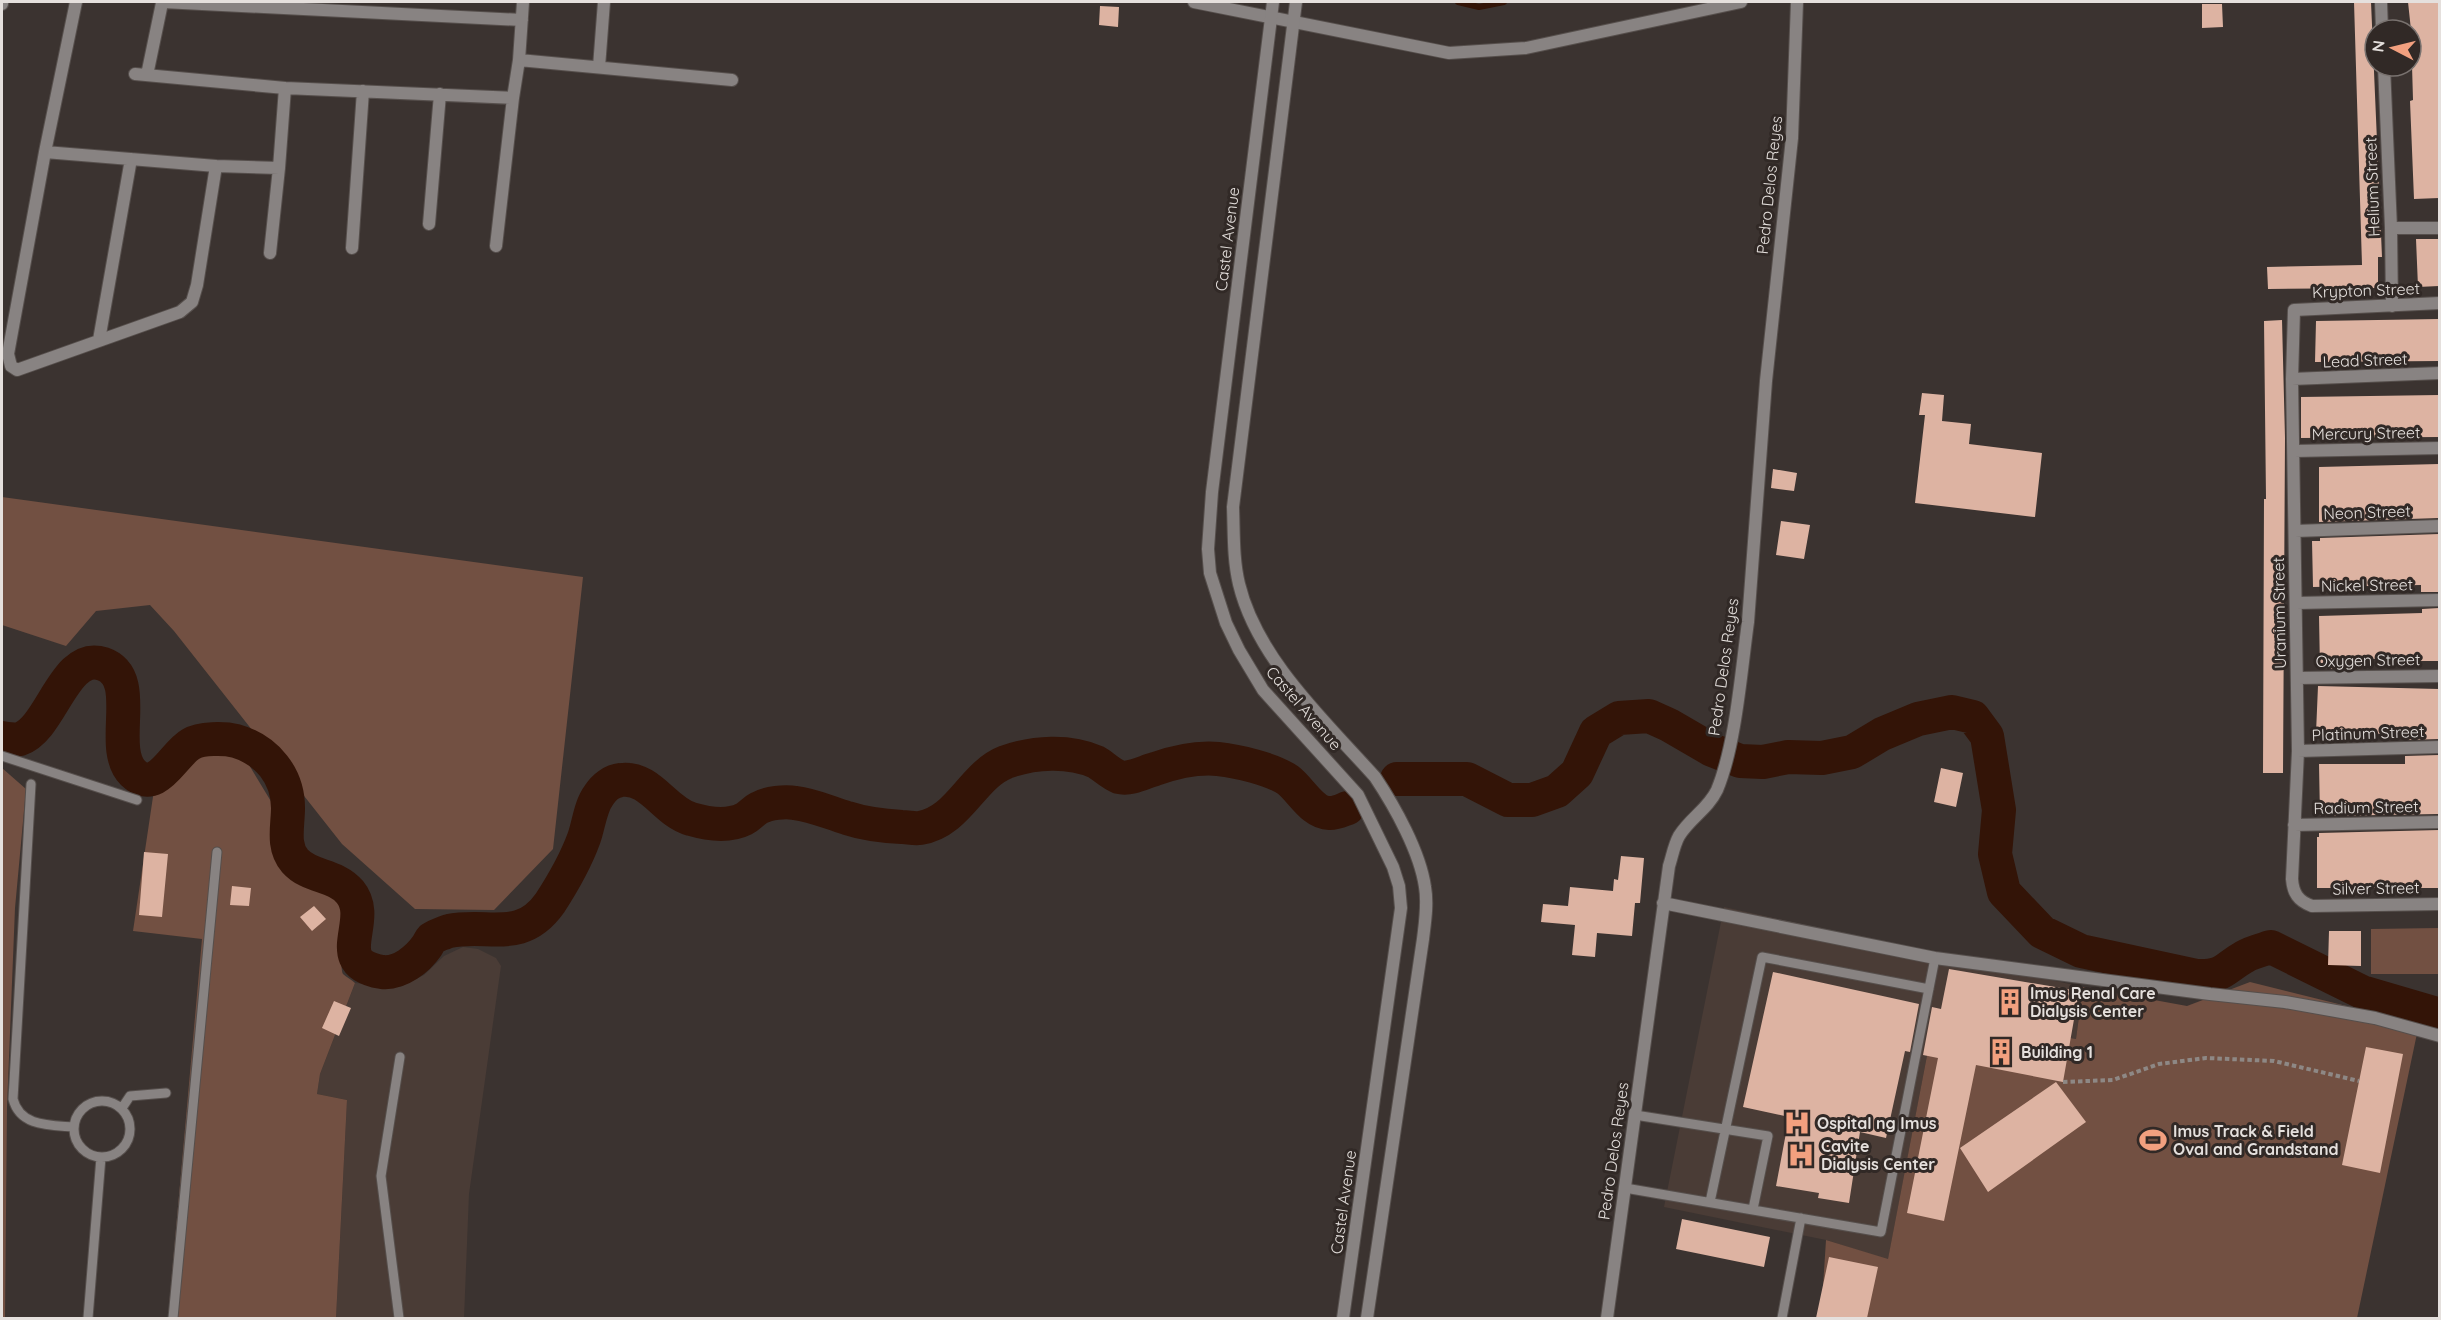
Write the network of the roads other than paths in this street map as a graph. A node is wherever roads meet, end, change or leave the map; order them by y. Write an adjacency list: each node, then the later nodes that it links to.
1 (76, 2): 23 (street)
2 (163, 2): 13 (street); 19 (street)
3 (523, 2): 13 (street)
4 (604, 2): 16 (street)
5 (1194, 2): 11 (street)
6 (1273, 2): 11 (street, Castel Avenue)
7 (1296, 2): 14 (street, Castel Avenue)
8 (1741, 2): 14 (street)
9 (1797, 2): 55 (street, Pedro Delos Reyes)
10 (2381, 2): 12 (street)
11 (1271, 17): 14 (street); 75 (street, Castel Avenue)
12 (2382, 18)
13 (522, 20): 15 (street)
14 (1293, 22): 76 (street, Castel Avenue)
15 (519, 60): 16 (street); 22 (street)
16 (599, 67): 18 (street)
17 (2385, 78): 28 (street, Helium Street)
18 (732, 80)
19 (285, 88): 20 (street); 26 (street)
20 (363, 91): 21 (street); 31 (street)
21 (440, 94): 22 (street); 27 (street)
22 (513, 98): 30 (street)
23 (45, 152): 24 (street); 36 (street)
24 (131, 159): 25 (street); 36 (street)
25 (216, 166): 26 (street); 36 (street)
26 (279, 168): 32 (street)
27 (429, 224)
28 (2391, 228): 29 (street); 34 (street, Helium Street)
29 (2439, 228)
30 (496, 246)
31 (352, 248)
32 (270, 253)
33 (2439, 303): 34 (street, Krypton Street)
34 (2392, 306): 35 (street, Krypton Street)
35 (2294, 310): 38 (street, Uranium Street)
36 (99, 340)
37 (2439, 374): 38 (street, Lead Street)
38 (2292, 379): 40 (street, Uranium Street)
39 (2439, 448): 40 (street, Mercury Street)
40 (2294, 452): 42 (street, Uranium Street)
41 (2439, 526): 42 (street, Neon Street)
42 (2295, 531): 44 (street, Uranium Street)
43 (2439, 600): 44 (street, Nickel Street)
44 (2296, 603): 46 (street, Uranium Street)
45 (2439, 676): 46 (street, Oxygen Street)
46 (2297, 678): 48 (street, Uranium Street)
47 (2439, 747): 48 (street, Platinum Street)
48 (2298, 751): 53 (street, Uranium Street)
49 (2, 756): 51 (lane)
50 (31, 784): 65 (lane)
51 (137, 800)
52 (2439, 822): 53 (street, Radium Street)
53 (2294, 825): 57 (street, Uranium Street)
54 (217, 852): 73 (lane)
55 (1663, 903): 58 (street); 64 (street, Pedro Delos Reyes)
56 (2439, 904): 57 (street, Silver Street)
57 (2312, 906)
58 (1935, 958): 59 (lane); 60 (street)
59 (1929, 989): 66 (lane); 71 (lane)
60 (2439, 1036)
61 (400, 1057): 74 (lane)
62 (166, 1093): 63 (lane)
63 (122, 1107): 65 (lane); 67 (lane)
64 (1635, 1115): 66 (lane); 68 (street, Pedro Delos Reyes)
65 (74, 1127): 67 (lane)
66 (1725, 1129): 69 (lane); 70 (lane)
67 (101, 1157): 72 (lane)
68 (1625, 1188): 69 (lane); 77 (street, Pedro Delos Reyes)
69 (1710, 1202): 70 (lane)
70 (1753, 1209): 71 (lane)
71 (1801, 1218): 78 (lane)
72 (87, 1318)
73 (173, 1318)
74 (399, 1318)
75 (1343, 1318)
76 (1367, 1318)
77 (1608, 1318)
78 (1782, 1318)

